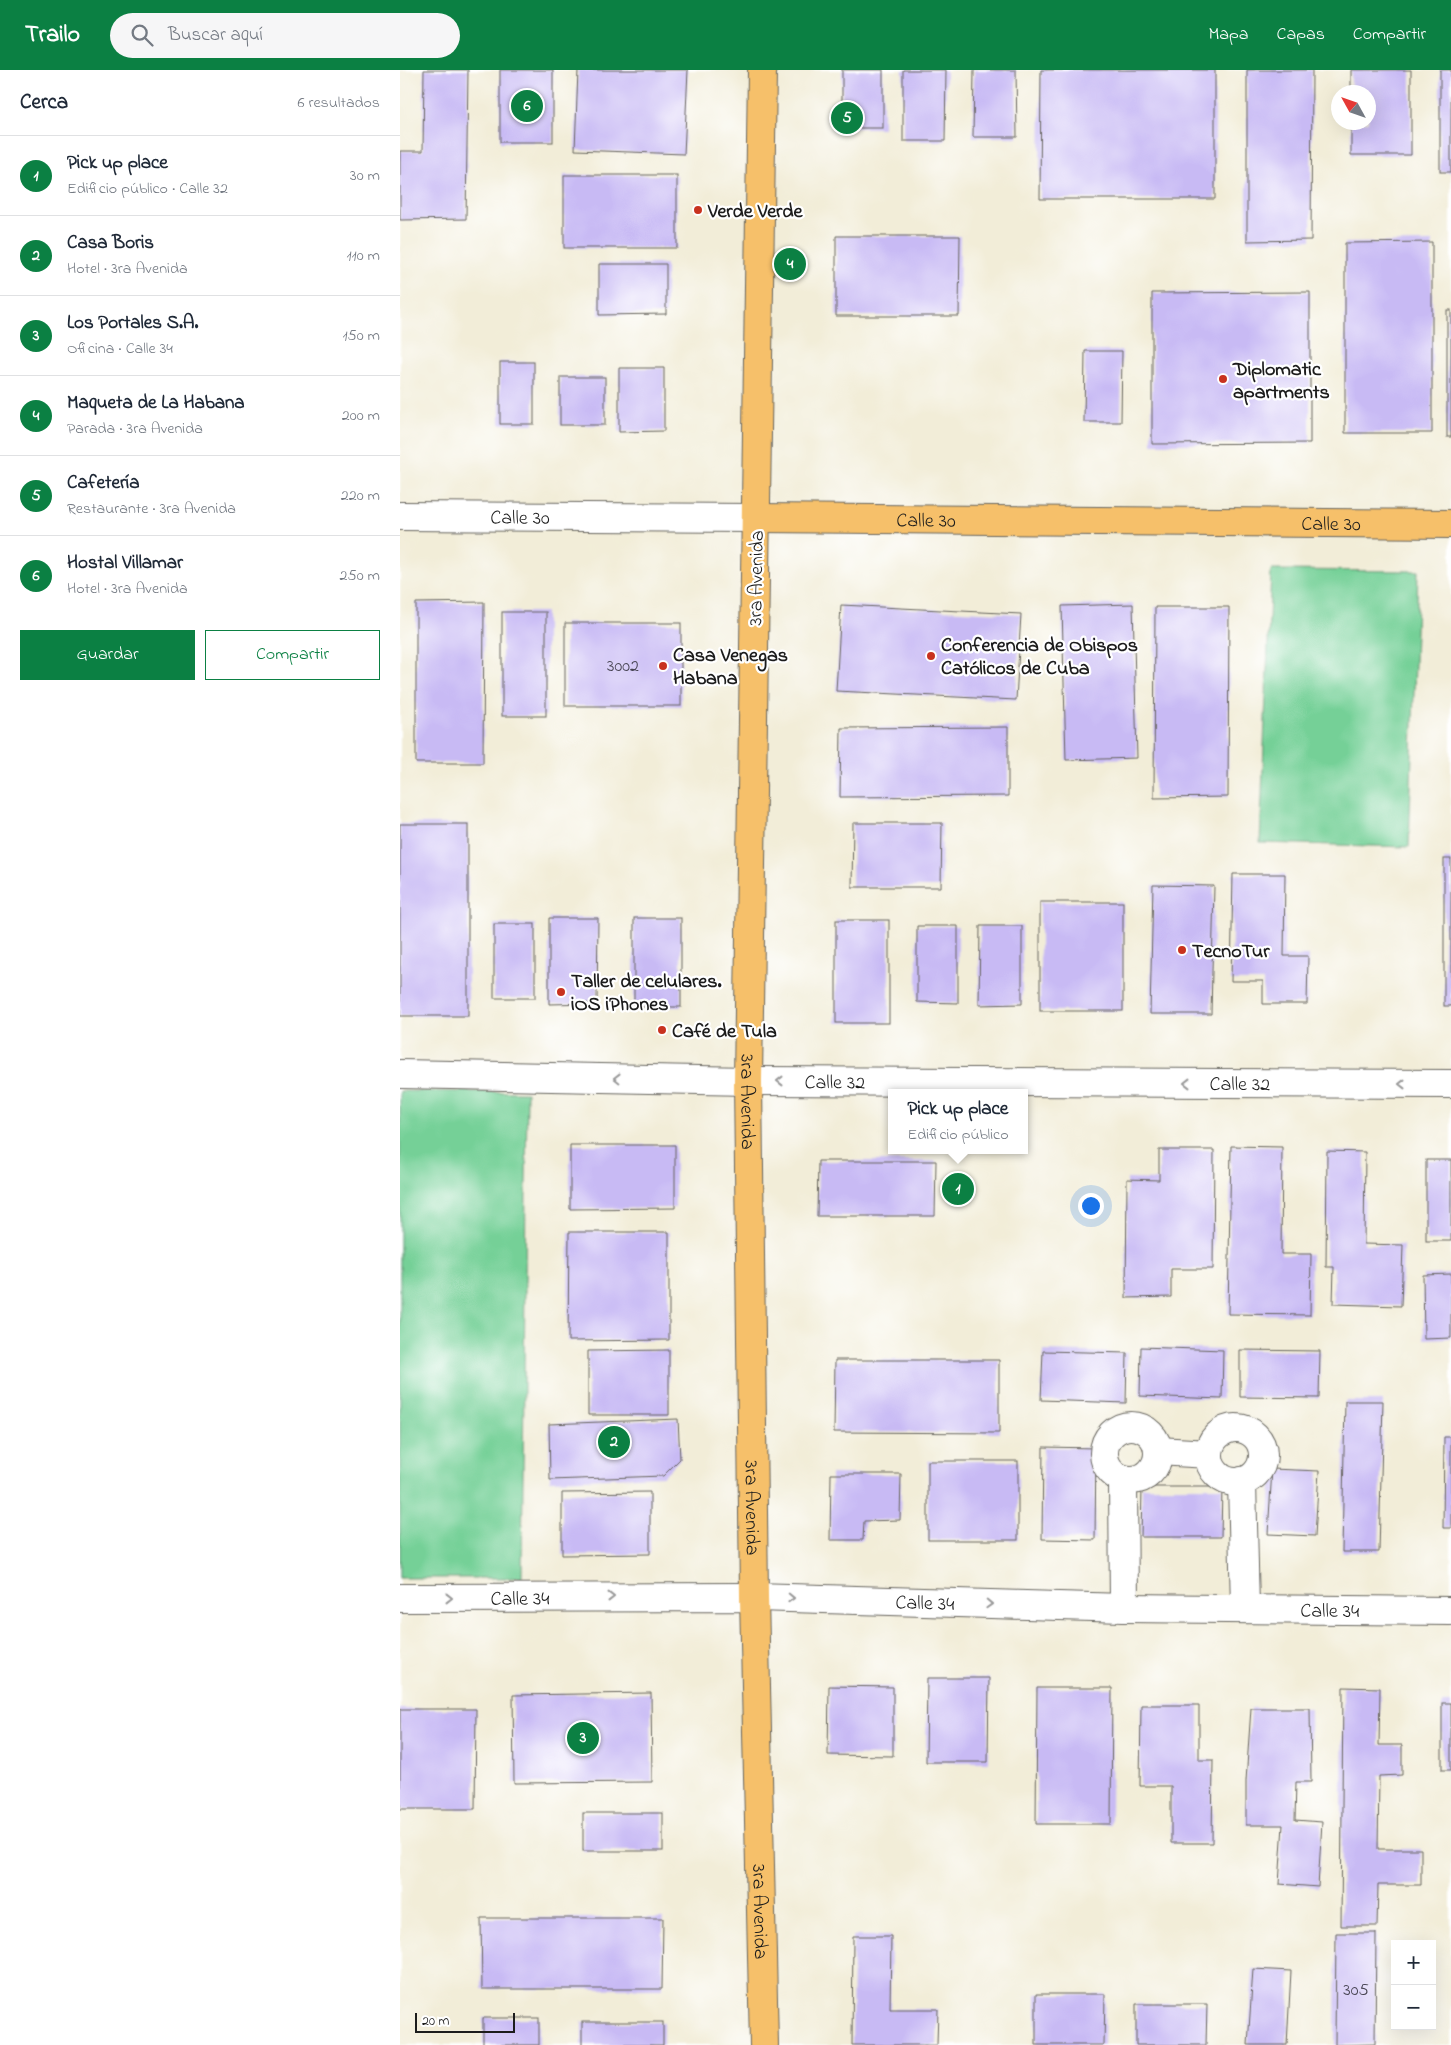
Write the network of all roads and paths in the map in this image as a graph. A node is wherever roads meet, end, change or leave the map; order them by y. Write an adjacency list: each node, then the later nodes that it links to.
1 (762, 70): 3 (main road, 3ra Avenida)
2 (400, 516): 3 (street, Calle 30)
3 (756, 518): 4 (main road, Calle 30); 6 (main road, 3ra Avenida)
4 (1451, 524)
5 (400, 1074): 6 (street, Calle 32, one-way to 5)
6 (748, 1081): 7 (street, Calle 32, one-way to 6); 12 (main road, 3ra Avenida)
7 (1451, 1084)
8 (1158, 1451): 9 (street); 10 (street); 10 (street)
9 (1209, 1454): 11 (street); 11 (street)
10 (1123, 1479): 14 (street)
11 (1242, 1481): 15 (street)
12 (754, 1596): 13 (street, Calle 34, one-way to 12); 14 (street, Calle 34, one-way to 14); 17 (main road, 3ra Avenida)
13 (400, 1598)
14 (1124, 1608): 15 (street, Calle 34)
15 (1245, 1608): 16 (street, Calle 34)
16 (1451, 1610)
17 (764, 2045)

